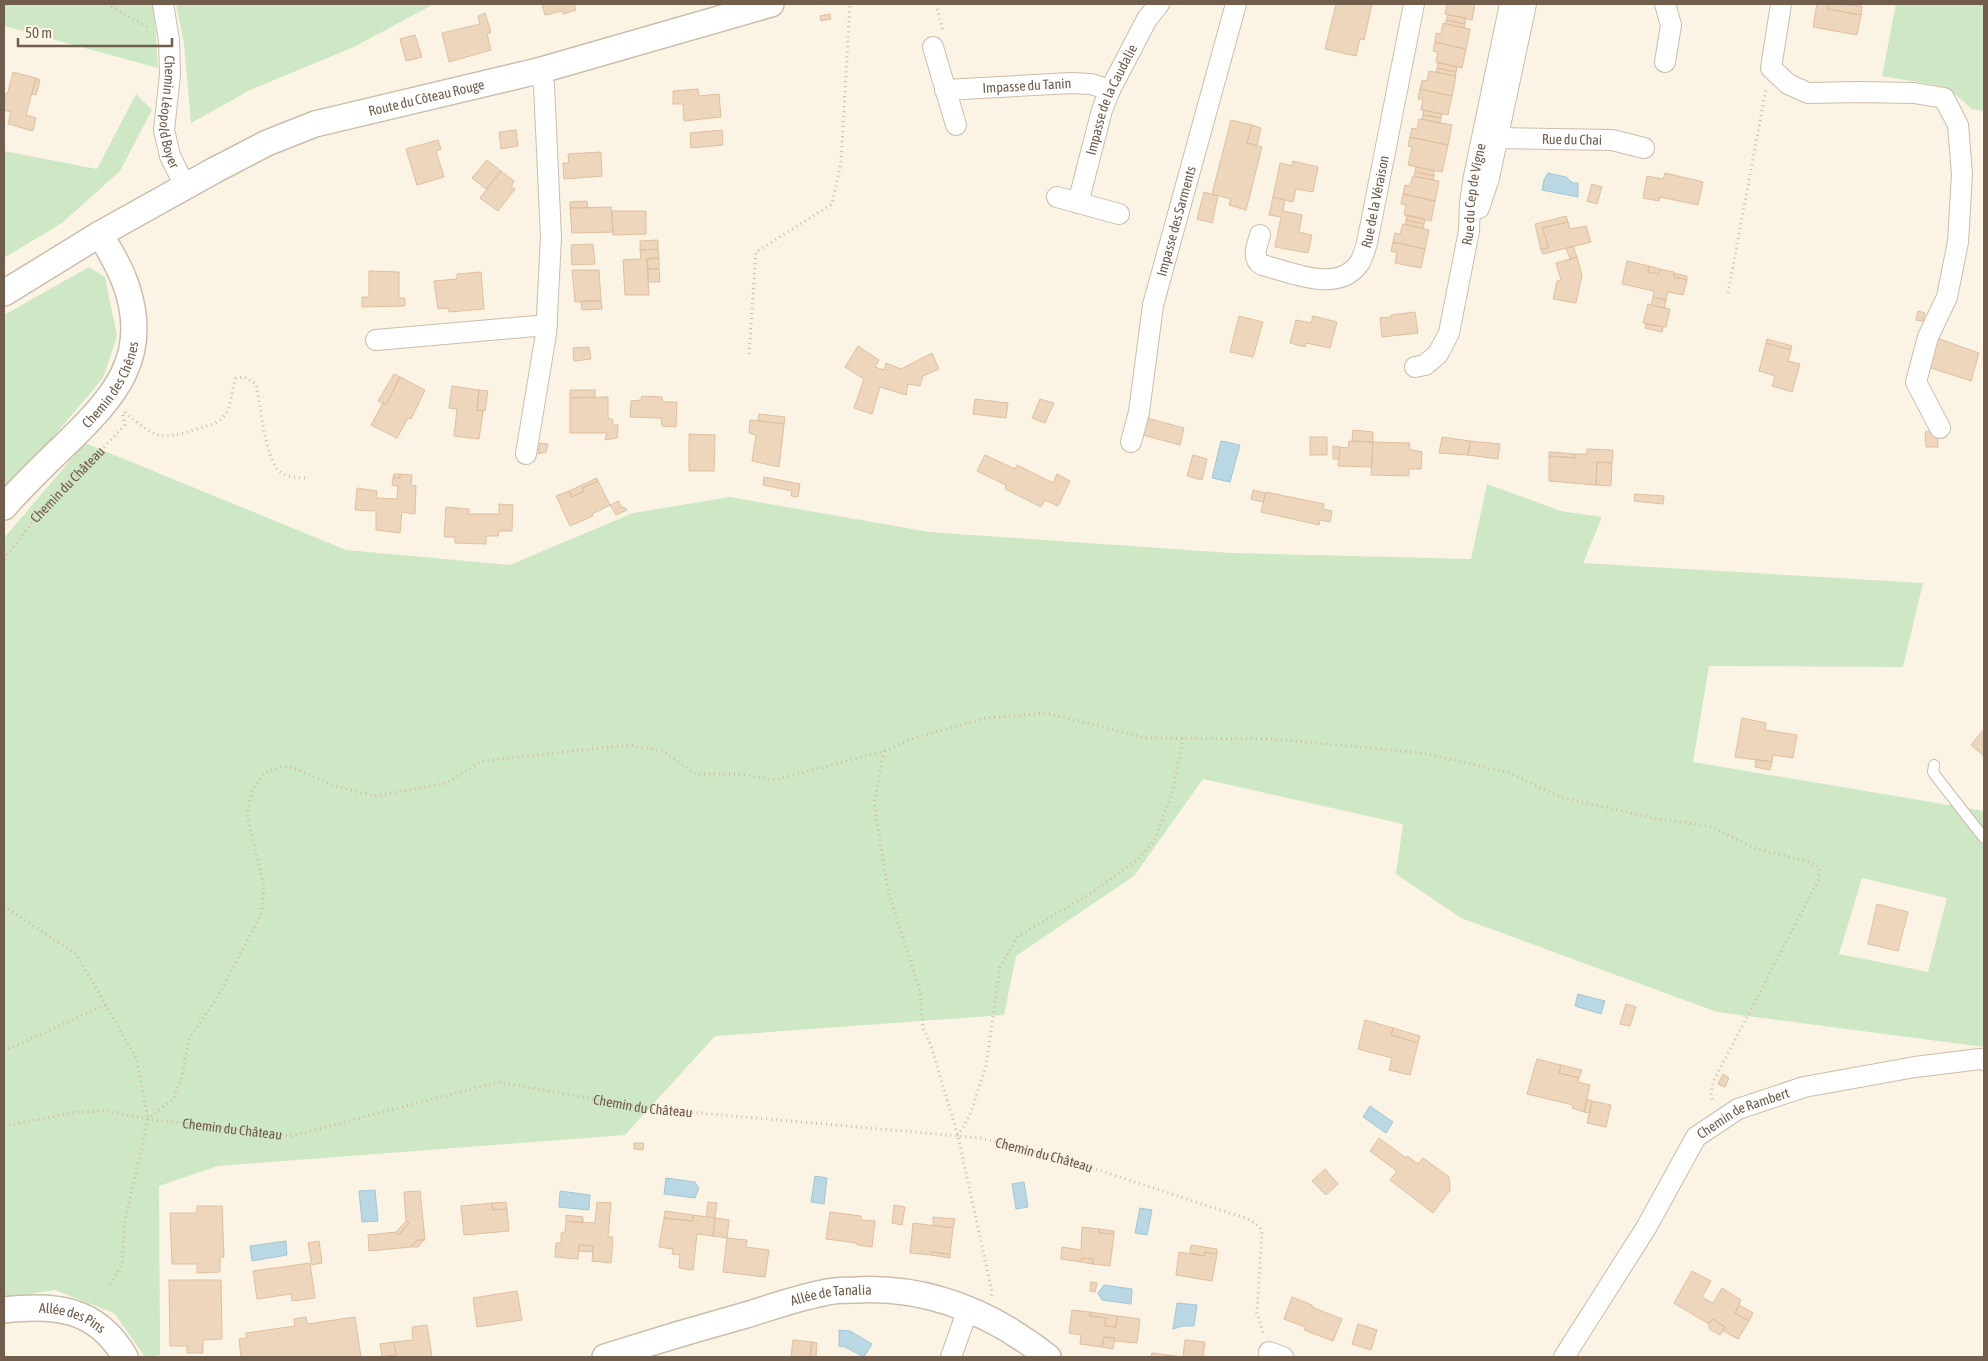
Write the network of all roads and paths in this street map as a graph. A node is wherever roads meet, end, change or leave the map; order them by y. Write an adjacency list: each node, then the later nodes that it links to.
1 (107, 4): 12 (path)
2 (163, 4): 12 (street, Chemin Léopold Boyer)
3 (771, 4): 16 (street, Route du Côteau Rouge)
4 (850, 4): 33 (path)
5 (1160, 4): 18 (street, Impasse de la Caudalie)
6 (1236, 4): 36 (street, Impasse des Sarments)
7 (1414, 4): 28 (street, Rue de la Véraison)
8 (1510, 4): 26 (street, Rue du Cep de Vigne)
9 (1526, 4): 20 (street)
10 (1665, 4): 14 (street)
11 (1781, 4): 15 (street)
12 (169, 40): 22 (street, Chemin Léopold Boyer)
13 (933, 47): 17 (street)
14 (1665, 62)
15 (1770, 68): 30 (path); 35 (street)
16 (538, 71): 22 (street, Route du Côteau Rouge); 31 (street)
17 (945, 90): 18 (street, Impasse du Tanin); 19 (street)
18 (1110, 90): 24 (street, Impasse de la Caudalie)
19 (956, 125)
20 (1498, 138): 21 (street, Rue du Chai); 26 (street)
21 (1644, 148)
22 (185, 186): 27 (street, Route du Côteau Rouge)
23 (1057, 197): 24 (street)
24 (1078, 202): 25 (street)
25 (1119, 214)
26 (1470, 231): 34 (street, Rue du Cep de Vigne)
27 (100, 234): 29 (street, Route du Côteau Rouge); 39 (street, Chemin des Chênes)
28 (1260, 235)
29 (4, 293)
30 (1728, 293)
31 (547, 325): 32 (street); 37 (street)
32 (376, 340)
33 (748, 354)
34 (1414, 367)
35 (1940, 428)
36 (1131, 442)
37 (526, 454)
38 (306, 478): 40 (path, Chemin du Château)
39 (4, 507)
40 (4, 560)
41 (1183, 738): 42 (path); 50 (path); 52 (path)
42 (884, 752): 49 (path); 52 (path)
43 (1934, 765): 44 (lane)
44 (1984, 838)
45 (4, 906): 46 (path)
46 (106, 1005): 47 (path); 49 (path)
47 (4, 1051)
48 (1983, 1058): 50 (street, Chemin de Rambert)
49 (148, 1119): 51 (path, Chemin du Château); 52 (path, Chemin du Château); 53 (path)
50 (1718, 1123): 61 (street, Chemin de Rambert)
51 (4, 1126)
52 (958, 1136): 55 (path); 56 (path, Chemin du Château)
53 (110, 1284)
54 (4, 1310): 57 (street, Allée des Pins)
55 (977, 1313): 58 (street, Allée de Tanalia); 59 (street); 60 (street, Allée de Tanalia)
56 (1276, 1355)
57 (125, 1357)
58 (605, 1357)
59 (950, 1357)
60 (1048, 1357)
61 (1564, 1357)

